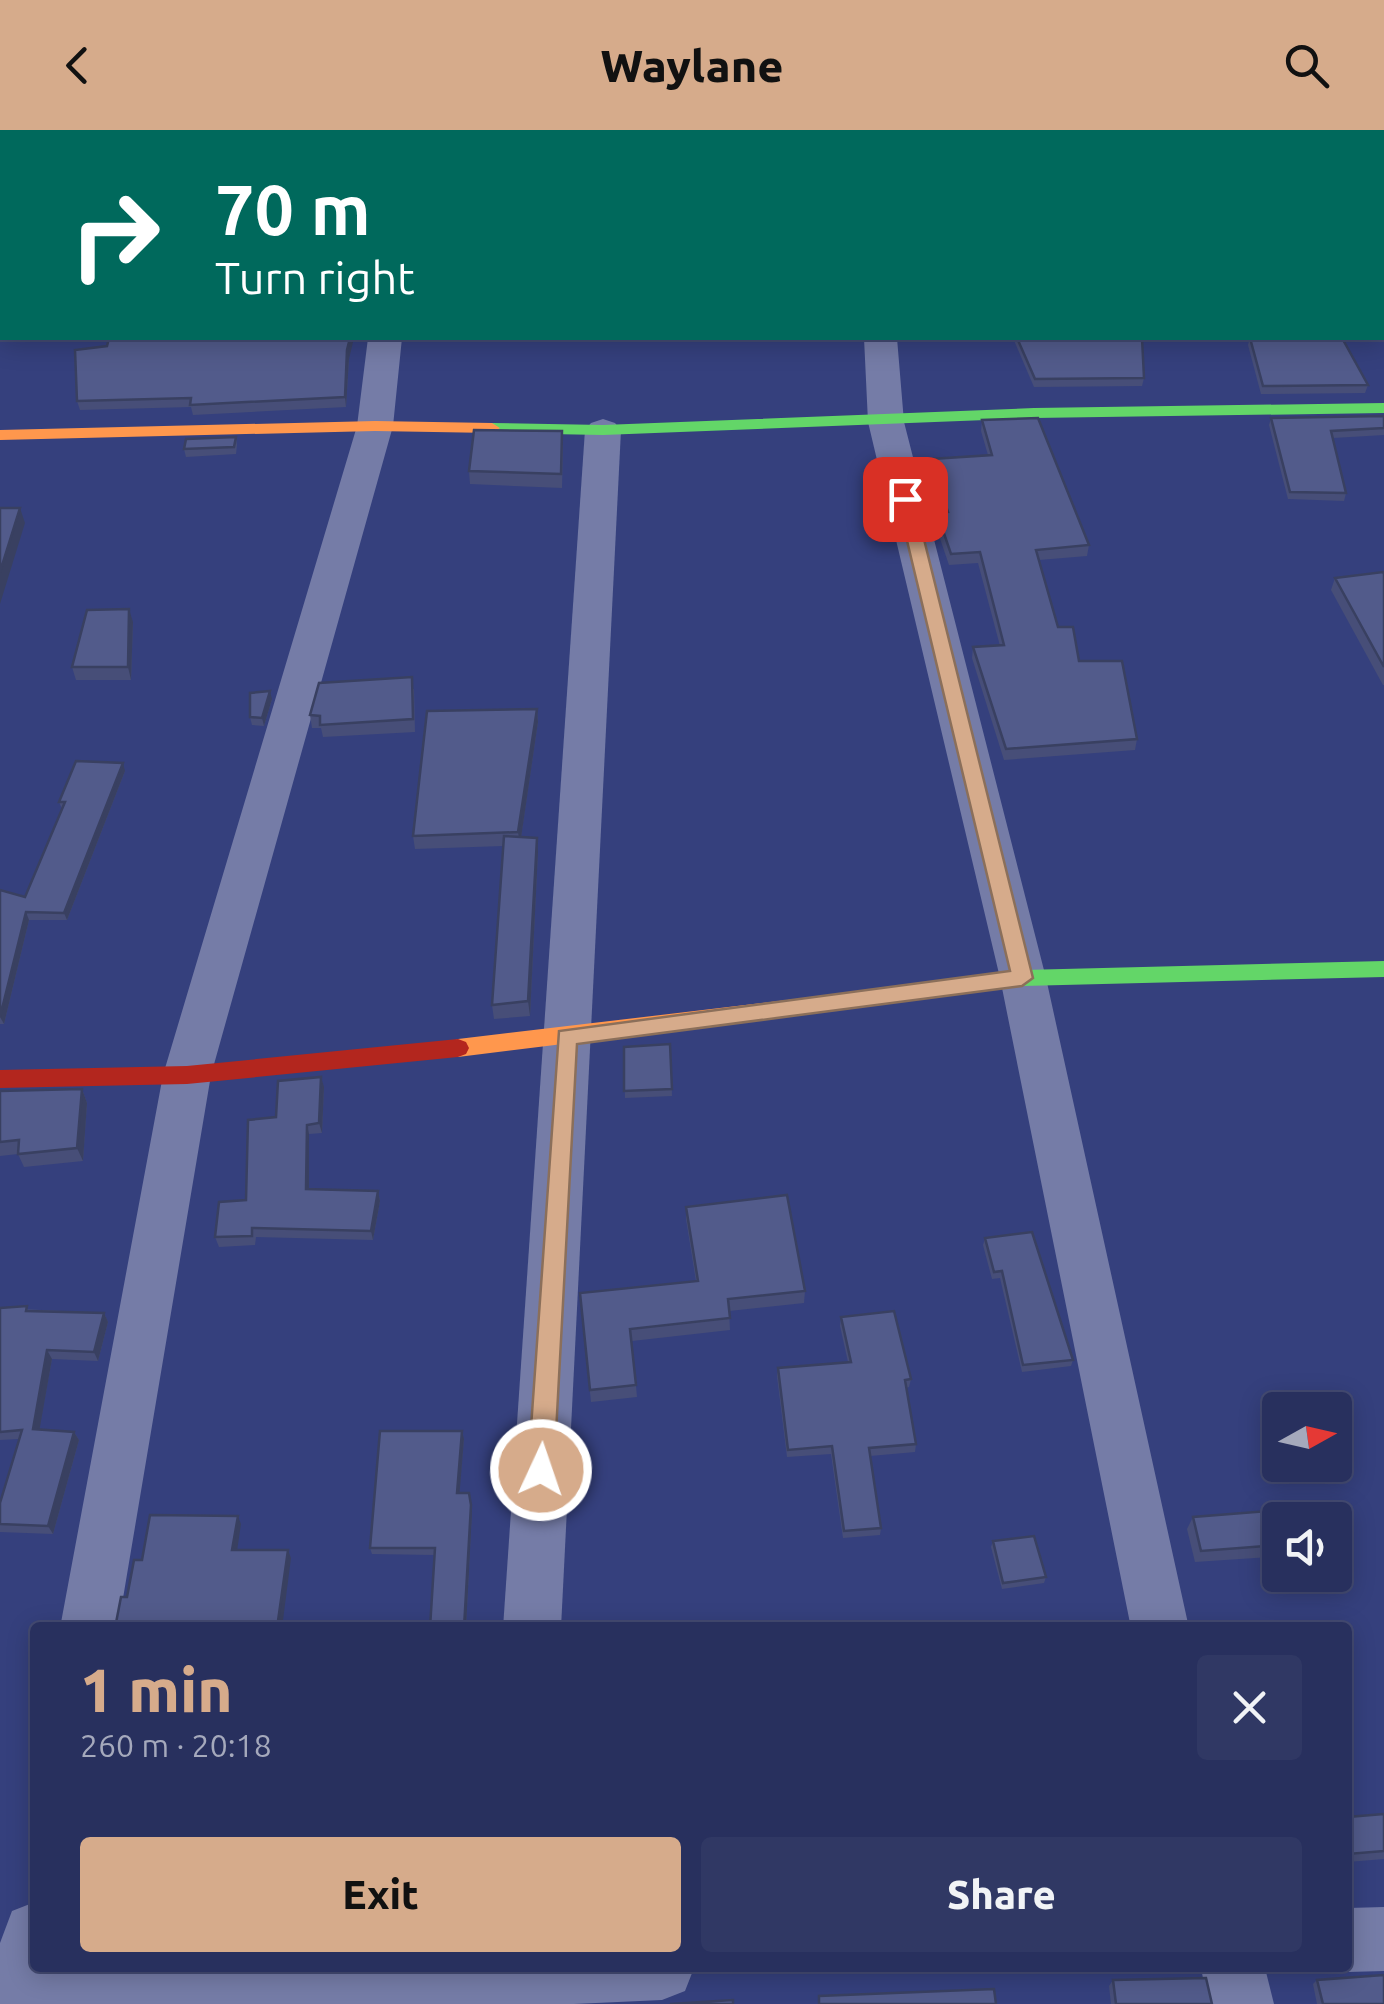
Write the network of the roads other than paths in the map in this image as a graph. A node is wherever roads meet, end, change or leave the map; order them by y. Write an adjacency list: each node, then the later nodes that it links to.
1 (385, 340): 5 (street)
2 (880, 340): 4 (street)
3 (1384, 408): 4 (street)
4 (886, 422): 6 (street); 9 (street)
5 (376, 426): 6 (street); 7 (street); 11 (street)
6 (602, 430): 10 (street)
7 (0, 435)
8 (1384, 969): 9 (street)
9 (1022, 978): 10 (street); 15 (street)
10 (566, 1037): 11 (street); 14 (street)
11 (187, 1075): 12 (street); 13 (street)
12 (0, 1079)
13 (90, 1622)
14 (532, 1622)
15 (1159, 1622)
16 (1384, 1938): 17 (street)
17 (1352, 1940)
18 (21, 1972): 21 (street)
19 (619, 1972): 21 (street)
20 (1234, 1972): 22 (street)
21 (511, 1982)
22 (1241, 2004)

